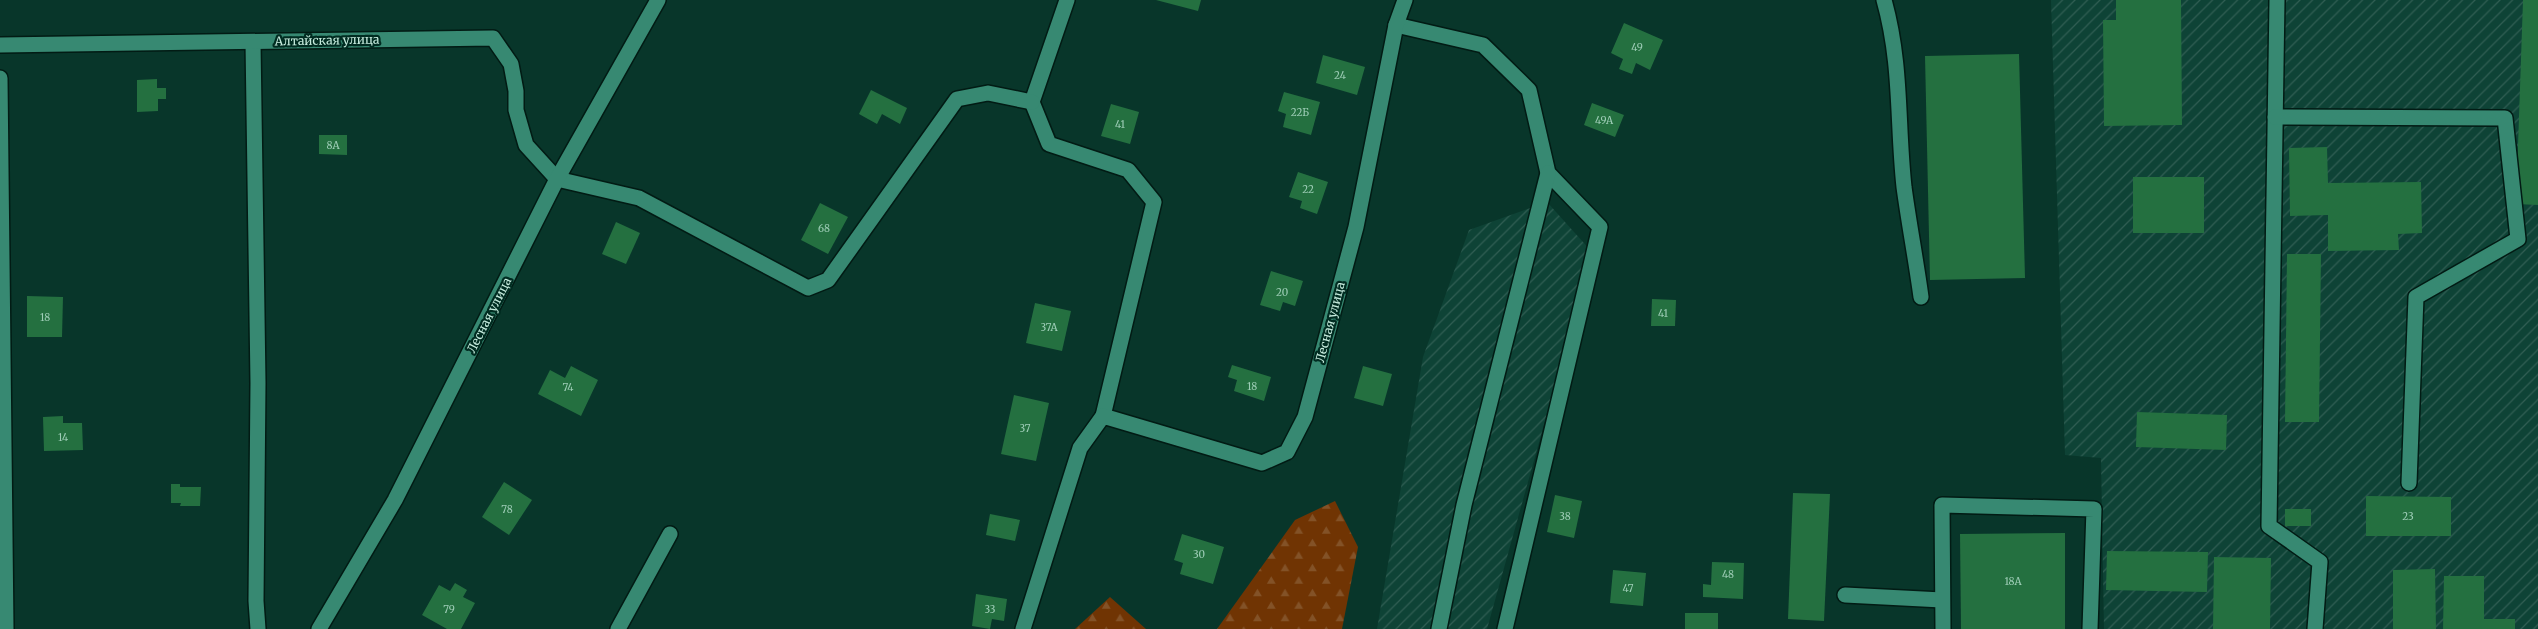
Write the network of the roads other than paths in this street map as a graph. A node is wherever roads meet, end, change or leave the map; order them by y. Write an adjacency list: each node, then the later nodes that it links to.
1 (658, 0): 13 (street, Лесная улица)
2 (1066, 0): 10 (street)
3 (1405, 0): 6 (street, Лесная улица)
4 (1884, 0): 14 (street)
5 (2277, 0): 11 (street)
6 (1396, 25): 12 (street); 15 (street, Лесная улица)
7 (254, 42): 8 (street, Алтайская улица); 13 (street, Алтайская улица); 21 (street)
8 (0, 45)
9 (0, 78): 20 (street)
10 (1032, 102): 13 (street); 15 (street)
11 (2275, 117): 16 (street); 29 (street)
12 (1548, 173): 25 (street); 26 (street)
13 (557, 179): 22 (street, Лесная улица)
14 (1921, 297)
15 (1103, 416): 24 (street)
16 (2409, 483)
17 (670, 534): 23 (street)
18 (1845, 595): 19 (street)
19 (1942, 600): 27 (street); 28 (street)
20 (6, 629)
21 (258, 629)
22 (319, 629)
23 (618, 629)
24 (1023, 629)
25 (1438, 629)
26 (1505, 629)
27 (1943, 629)
28 (2090, 629)
29 (2316, 629)

